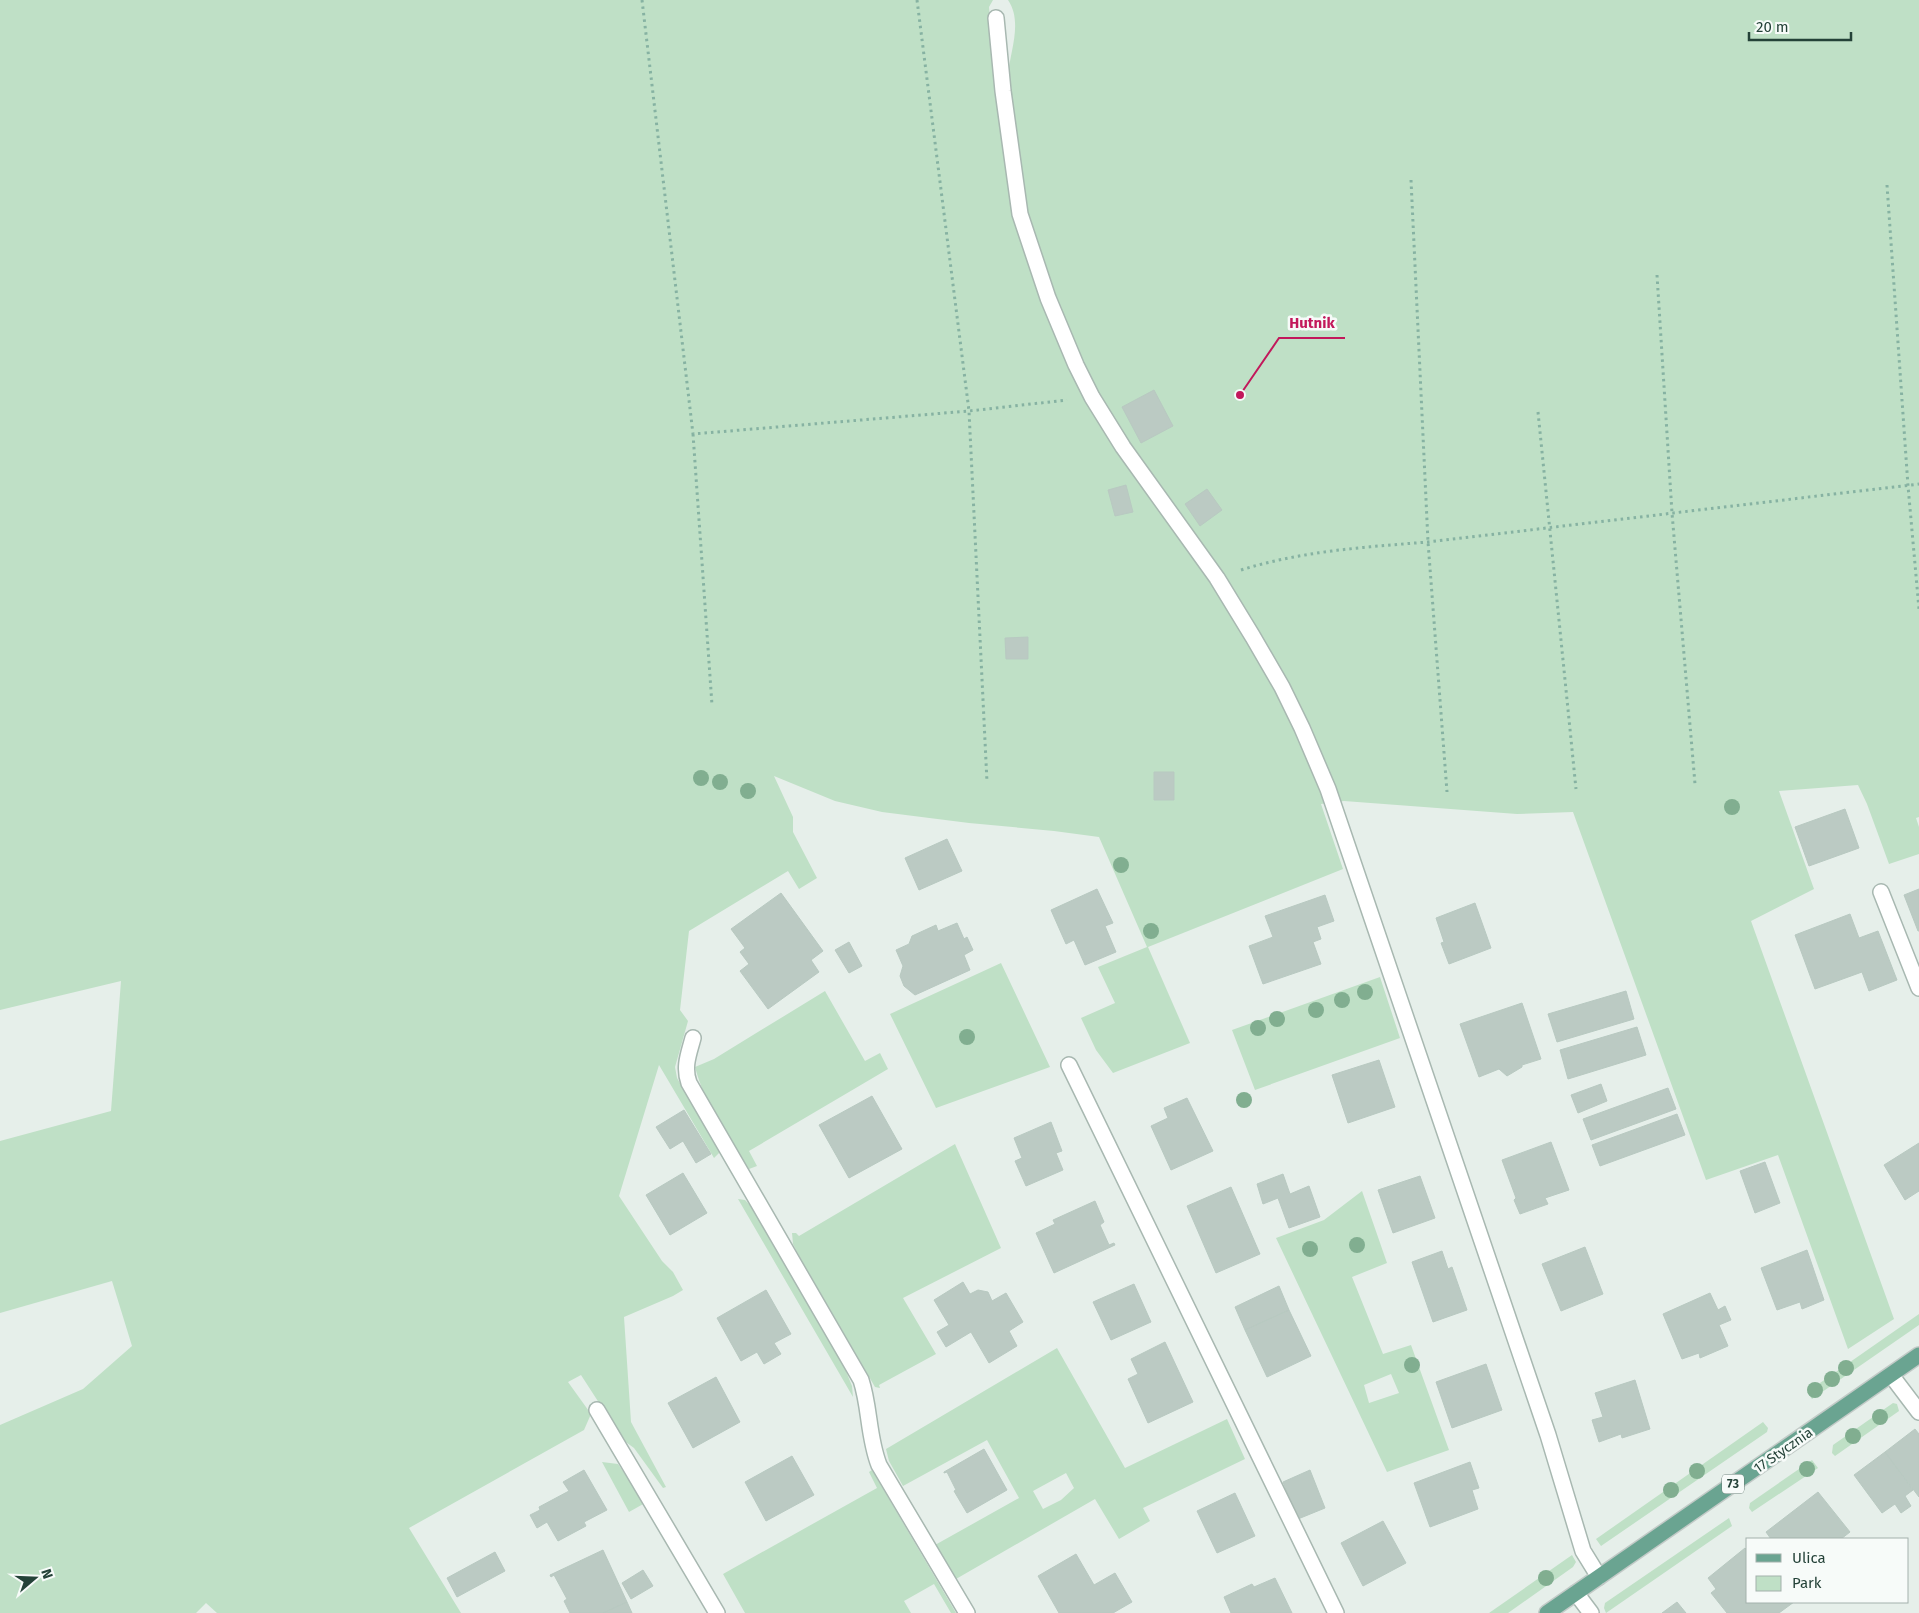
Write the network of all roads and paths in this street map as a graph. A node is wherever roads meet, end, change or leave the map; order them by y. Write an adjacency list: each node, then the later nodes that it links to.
1 (642, 0): 10 (path)
2 (917, 0): 8 (path)
3 (996, 18): 7 (street)
4 (1411, 180): 15 (path)
5 (1887, 185): 12 (path)
6 (1657, 275): 13 (path)
7 (1092, 397): 8 (path); 16 (street)
8 (969, 411): 10 (path); 19 (path)
9 (1538, 412): 14 (path)
10 (693, 434): 18 (path)
11 (1919, 484): 12 (path)
12 (1908, 486): 13 (path); 17 (path)
13 (1672, 513): 14 (path); 20 (path)
14 (1549, 528): 15 (path); 21 (path)
15 (1428, 542): 16 (path); 22 (path)
16 (1217, 578): 31 (street)
17 (1919, 609)
18 (712, 705)
19 (987, 782)
20 (1695, 784)
21 (1576, 789)
22 (1447, 792)
23 (1881, 892): 24 (street)
24 (1919, 988)
25 (693, 1038): 34 (street)
26 (1069, 1065): 35 (street)
27 (1919, 1355): 28 (main road, 17 Stycznia / 73)
28 (1891, 1375): 30 (street); 31 (main road, 17 Stycznia / 73)
29 (597, 1410): 33 (street)
30 (1919, 1412)
31 (1599, 1577): 32 (main road, 17 Stycznia / 73)
32 (1576, 1594): 36 (main road, 17 Stycznia / 73); 37 (street)
33 (717, 1613)
34 (967, 1613)
35 (1336, 1613)
36 (1548, 1613)
37 (1591, 1613)

